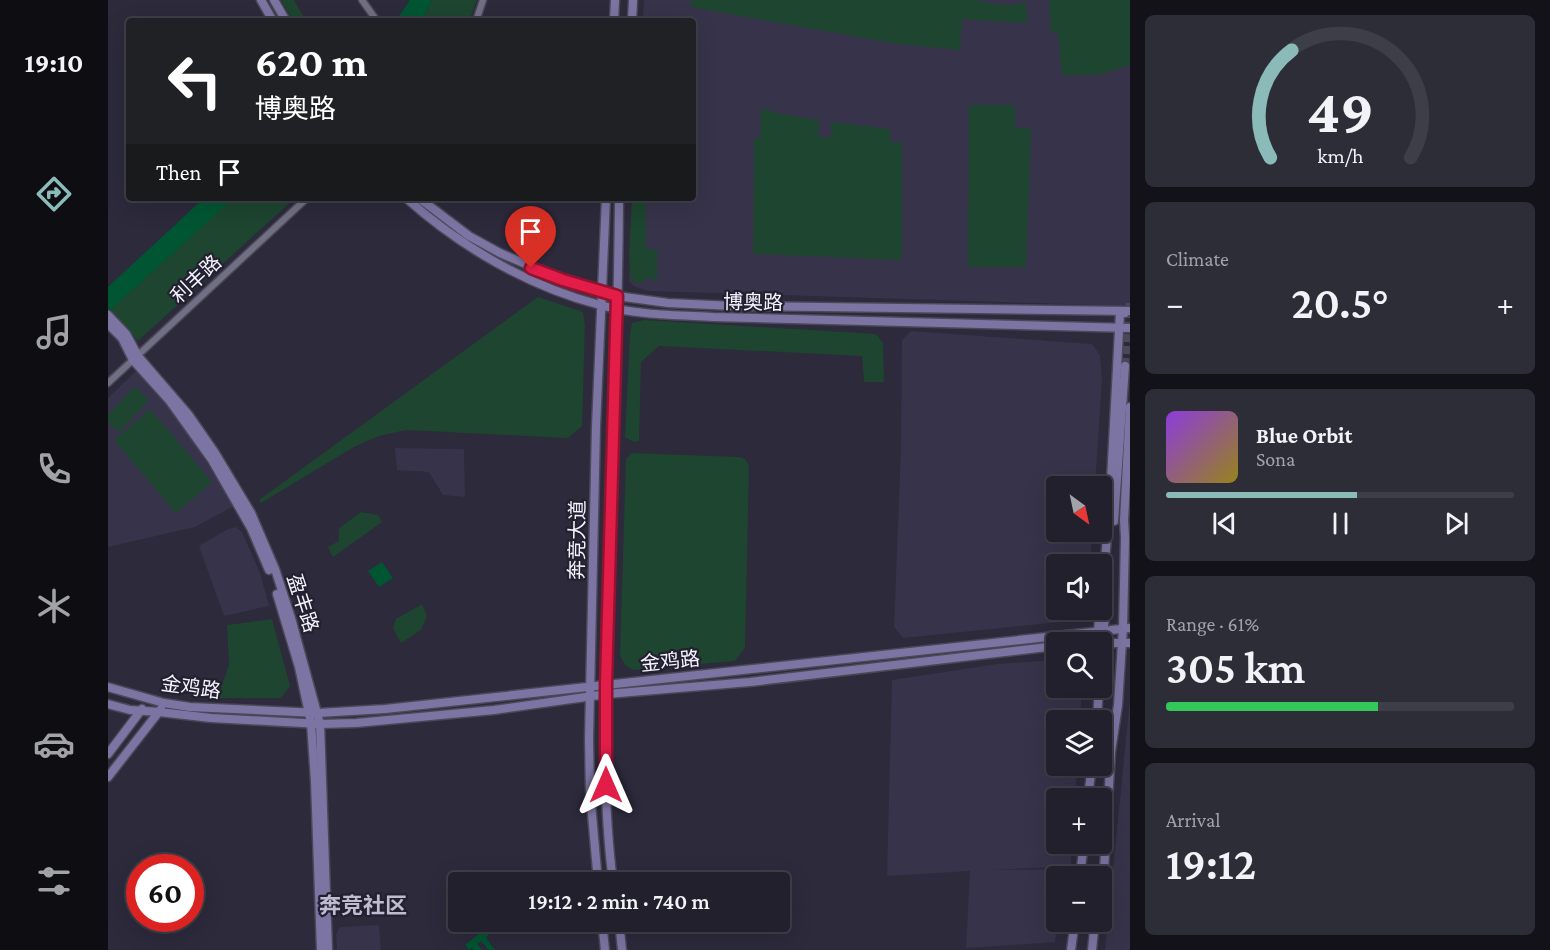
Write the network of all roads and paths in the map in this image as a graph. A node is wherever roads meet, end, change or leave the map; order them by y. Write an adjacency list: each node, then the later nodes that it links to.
1 (261, 0): 7 (main road)
2 (274, 0): 8 (main road)
3 (362, 0): 9 (street)
4 (483, 0): 10 (street)
5 (615, 0): 11 (main road)
6 (633, 0): 12 (main road)
7 (271, 18)
8 (284, 18)
9 (375, 18)
10 (477, 18)
11 (614, 18)
12 (632, 18)
13 (304, 201): 27 (street, 利丰路)
14 (410, 201): 20 (main road, 博奥路)
15 (423, 201): 18 (main road, 博奥路)
16 (606, 201): 18 (main road, 奔竞大道)
17 (619, 201): 19 (main road, 奔竞大道)
18 (601, 291): 19 (main road, 博奥路); 20 (main road, 奔竞大道)
19 (617, 296): 21 (main road, 奔竞大道); 22 (main road, 博奥路)
20 (601, 306): 21 (main road, 博奥路); 40 (main road, 奔竞大道)
21 (618, 308): 25 (main road, 博奥路); 39 (main road, 奔竞大道)
22 (1127, 312): 25 (main road)
23 (108, 315): 27 (main road, 盈丰路)
24 (108, 324): 27 (main road, 盈丰路)
25 (1119, 327): 26 (main road, 博奥路); 33 (main road)
26 (1130, 328)
27 (135, 358): 29 (street, 利丰路); 48 (main road, 盈丰路)
28 (1125, 366): 36 (main road)
29 (108, 383)
30 (1130, 407): 32 (main road)
31 (1130, 523): 32 (main road)
32 (1125, 537): 35 (main road)
33 (1105, 554)
34 (1101, 620): 36 (main road)
35 (1126, 628): 36 (main road, 金鸡路); 37 (main road)
36 (1101, 630): 39 (main road, 金鸡路)
37 (1126, 643): 52 (main road)
38 (1046, 647): 42 (main road, 金鸡路)
39 (606, 684): 40 (main road, 金鸡路); 42 (main road, 奔竞大道)
40 (590, 685): 43 (main road, 奔竞大道); 48 (main road, 金鸡路)
41 (108, 687): 44 (main road, 金鸡路)
42 (607, 694): 43 (main road, 金鸡路); 54 (main road, 奔竞大道)
43 (590, 697): 49 (main road, 金鸡路); 53 (main road, 奔竞大道)
44 (148, 698): 46 (main road, 金鸡路); 47 (main road)
45 (108, 704): 47 (main road, 金鸡路)
46 (162, 707): 47 (main road, 金鸡路); 48 (main road, 金鸡路); 49 (main road, 金鸡路); 51 (main road)
47 (141, 710): 50 (main road)
48 (313, 713): 49 (main road, 盈丰路)
49 (315, 723): 59 (main road, 盈丰路); 60 (main road, 盈丰路)
50 (108, 754)
51 (108, 777)
52 (1104, 866)
53 (597, 872)
54 (612, 872)
55 (603, 932): 61 (main road)
56 (620, 932): 62 (main road)
57 (1073, 932): 63 (main road)
58 (1094, 932): 64 (main road)
59 (321, 950)
60 (328, 950)
61 (605, 950)
62 (622, 950)
63 (1071, 950)
64 (1092, 950)

